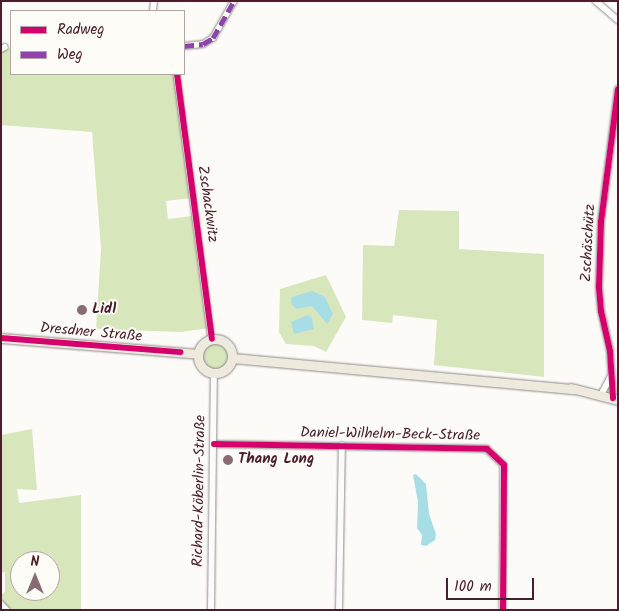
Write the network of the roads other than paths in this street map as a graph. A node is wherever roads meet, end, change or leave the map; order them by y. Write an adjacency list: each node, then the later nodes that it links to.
1 (234, 1): 4 (street)
2 (596, 1): 3 (street)
3 (618, 20)
4 (185, 46)
5 (177, 75): 8 (street, Zschackwitz)
6 (618, 89): 12 (street, Zschäschütz)
7 (1, 338): 9 (main road, Dresdner Straße)
8 (212, 339): 9 (main road); 10 (main road)
9 (198, 354): 11 (main road)
10 (232, 358): 11 (main road); 13 (main road)
11 (214, 373): 15 (street, Richard-Köberlin-Straße)
12 (611, 376): 13 (street); 14 (street, Zschäschütz)
13 (601, 395): 14 (main road)
14 (616, 399)
15 (214, 444): 16 (street, Daniel-Wilhelm-Beck-Straße); 19 (street, Richard-Köberlin-Straße)
16 (342, 446): 20 (street); 21 (street, Daniel-Wilhelm-Beck-Straße)
17 (1, 604): 18 (street)
18 (7, 610)
19 (211, 610)
20 (339, 610)
21 (503, 610)

